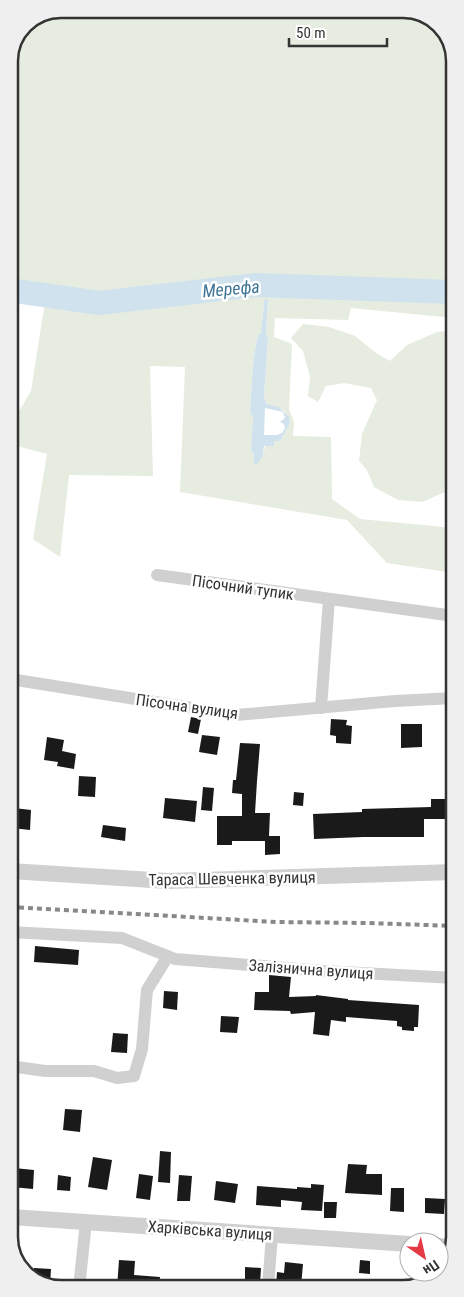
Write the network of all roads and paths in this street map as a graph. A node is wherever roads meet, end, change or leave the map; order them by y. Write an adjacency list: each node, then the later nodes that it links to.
1 (157, 575): 2 (street, Пісочний тупик)
2 (329, 599): 3 (street, Пісочний тупик); 6 (street)
3 (446, 615)
4 (18, 680): 6 (street, Пісочна вулиця)
5 (446, 698): 6 (street, Пісочна вулиця)
6 (321, 708)
7 (18, 872): 8 (street, Тараса Шевченка вулиця)
8 (446, 872)
9 (18, 932): 10 (street, Залізнична вулиця)
10 (168, 956): 11 (street, Залізнична вулиця); 12 (street)
11 (446, 977)
12 (18, 1067)
13 (18, 1218): 14 (street, Харківська вулиця)
14 (86, 1222): 15 (street, Харківська вулиця); 17 (street)
15 (272, 1235): 16 (street, Харківська вулиця); 18 (street)
16 (399, 1243)
17 (80, 1279)
18 (269, 1280)

